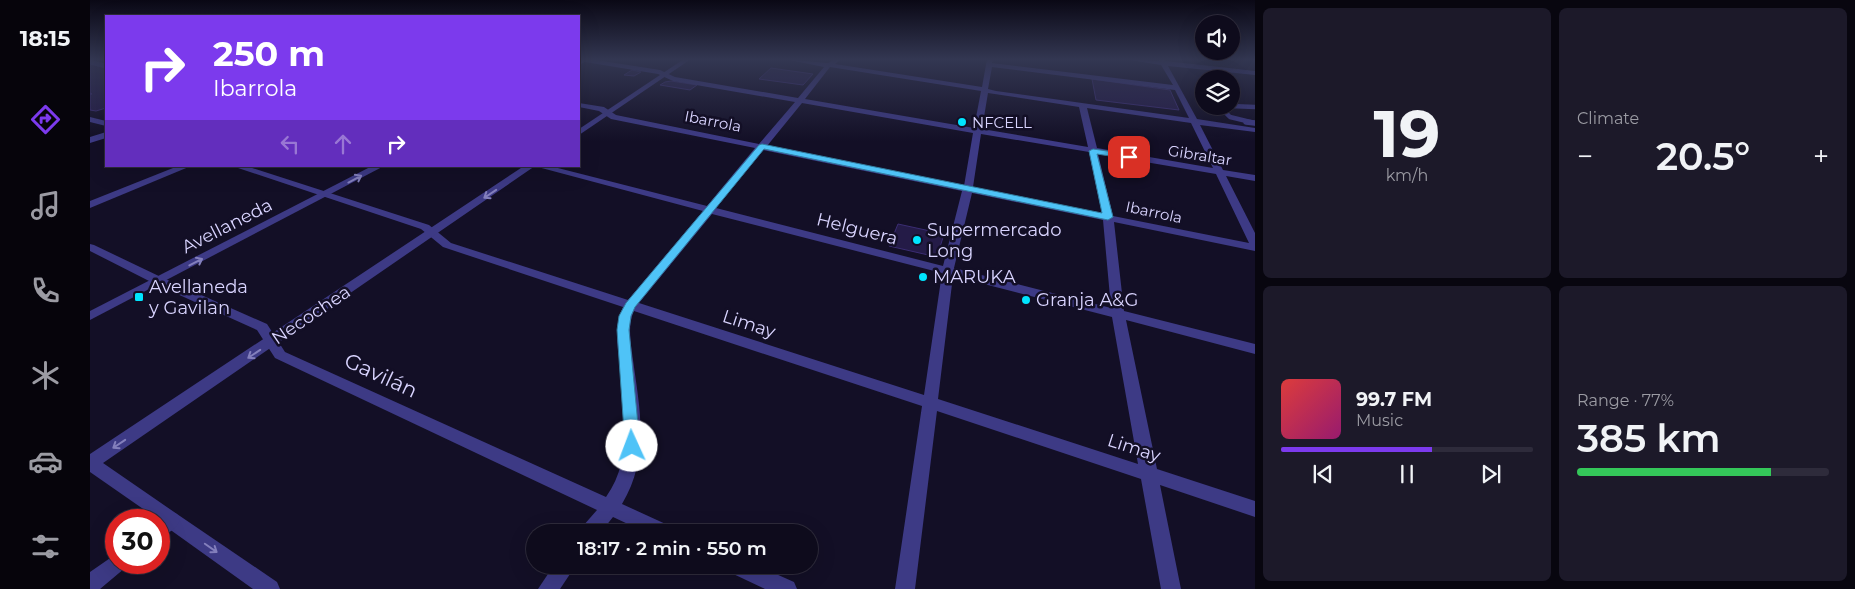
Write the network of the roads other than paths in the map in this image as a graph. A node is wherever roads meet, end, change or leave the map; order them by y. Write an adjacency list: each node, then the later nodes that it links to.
1 (648, 86): 14 (street)
2 (720, 86): 9 (street, Gibraltar)
3 (813, 86): 9 (street)
4 (966, 86): 8 (street)
5 (986, 86): 8 (street)
6 (1167, 86): 7 (street)
7 (1178, 88): 17 (street)
8 (985, 90): 11 (street); 21 (street)
9 (801, 101): 21 (street, Gibraltar); 25 (street)
10 (580, 105): 14 (street, Ibarrola)
11 (1084, 106): 17 (street); 26 (street)
12 (1240, 106): 13 (lane)
13 (1255, 107)
14 (607, 113): 22 (street); 25 (street, Ibarrola)
15 (1224, 115): 18 (lane)
16 (90, 120): 19 (street)
17 (1194, 122): 20 (street); 32 (street)
18 (1255, 123)
19 (105, 124)
20 (1255, 130)
21 (976, 131): 26 (street, Gibraltar); 34 (street)
22 (580, 132)
23 (105, 135): 24 (street)
24 (90, 140)
25 (762, 146): 34 (street, Ibarrola); 37 (street)
26 (1093, 151): 32 (street, Gibraltar); 38 (street)
27 (185, 167): 36 (street)
28 (239, 167): 35 (street, Limay)
29 (378, 167): 35 (street, Avellaneda, one-way to 29)
30 (530, 167): 39 (street, Necochea, one-way to 39)
31 (542, 167): 37 (street, Helguera)
32 (1220, 172): 33 (street, Gibraltar); 40 (street)
33 (1255, 178)
34 (968, 188): 38 (street, Ibarrola); 43 (street)
35 (325, 195): 39 (street, Limay); 44 (street, Avellaneda, one-way to 35)
36 (90, 205)
37 (709, 211): 43 (street, Helguera); 45 (street)
38 (1108, 217): 42 (street, Ibarrola); 46 (street)
39 (432, 234): 45 (street, Limay); 48 (street, Necochea)
40 (1255, 244)
41 (90, 247): 44 (street, Gavilán)
42 (1255, 248)
43 (948, 270): 46 (street, Helguera); 50 (street)
44 (159, 281): 47 (street, Avellaneda); 48 (street, Gavilán)
45 (630, 306): 50 (street, Limay); 53 (street)
46 (1118, 313): 49 (street, Helguera); 52 (street)
47 (90, 316)
48 (272, 342): 51 (street, Necochea, one-way to 51); 53 (street, Gavilán)
49 (1255, 349)
50 (928, 403): 52 (street, Limay); 66 (street)
51 (90, 463): 54 (street)
52 (1148, 474): 55 (street, Limay); 67 (street)
53 (609, 508): 56 (street); 57 (street, Gavilán)
54 (146, 509)
55 (1255, 509)
56 (596, 524)
57 (646, 524)
58 (170, 528): 63 (street, one-way to 63)
59 (105, 573): 62 (street)
60 (559, 574): 64 (street)
61 (754, 574): 65 (street)
62 (90, 586)
63 (270, 589)
64 (548, 589)
65 (786, 589)
66 (904, 589)
67 (1171, 589)

